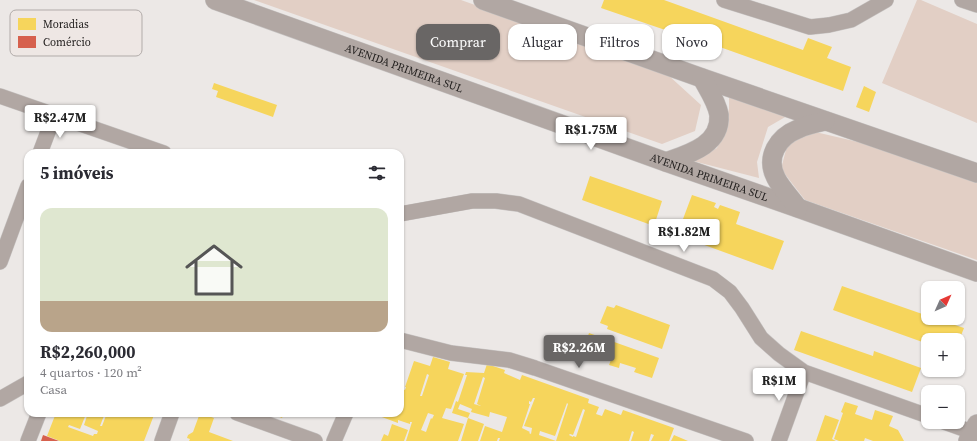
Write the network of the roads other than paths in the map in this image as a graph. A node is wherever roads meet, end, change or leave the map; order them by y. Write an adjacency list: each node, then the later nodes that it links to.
1 (215, 0): 13 (street, AVENIDA PRIMEIRA SUL)
2 (483, 0): 7 (street)
3 (724, 0): 4 (street)
4 (886, 0)
5 (962, 0): 6 (street)
6 (977, 5)
7 (702, 78): 10 (street); 13 (street)
8 (0, 96): 9 (street)
9 (54, 116): 11 (street); 12 (street)
10 (825, 121): 14 (street); 16 (street)
11 (42, 149)
12 (152, 149)
13 (666, 162): 16 (street, AVENIDA PRIMEIRA SUL)
14 (977, 173)
15 (24, 197): 18 (street)
16 (798, 208): 19 (street, AVENIDA PRIMEIRA SUL)
17 (404, 213): 21 (street)
18 (0, 262)
19 (977, 272)
20 (404, 341): 34 (street)
21 (804, 372): 24 (street); 35 (street)
22 (24, 384): 23 (street)
23 (0, 399)
24 (921, 414)
25 (37, 417): 30 (street)
26 (171, 417): 31 (street)
27 (246, 417): 29 (street)
28 (344, 417): 33 (street)
29 (293, 437): 32 (street)
30 (28, 441)
31 (162, 441)
32 (315, 441)
33 (334, 441)
34 (746, 441)
35 (779, 441)

